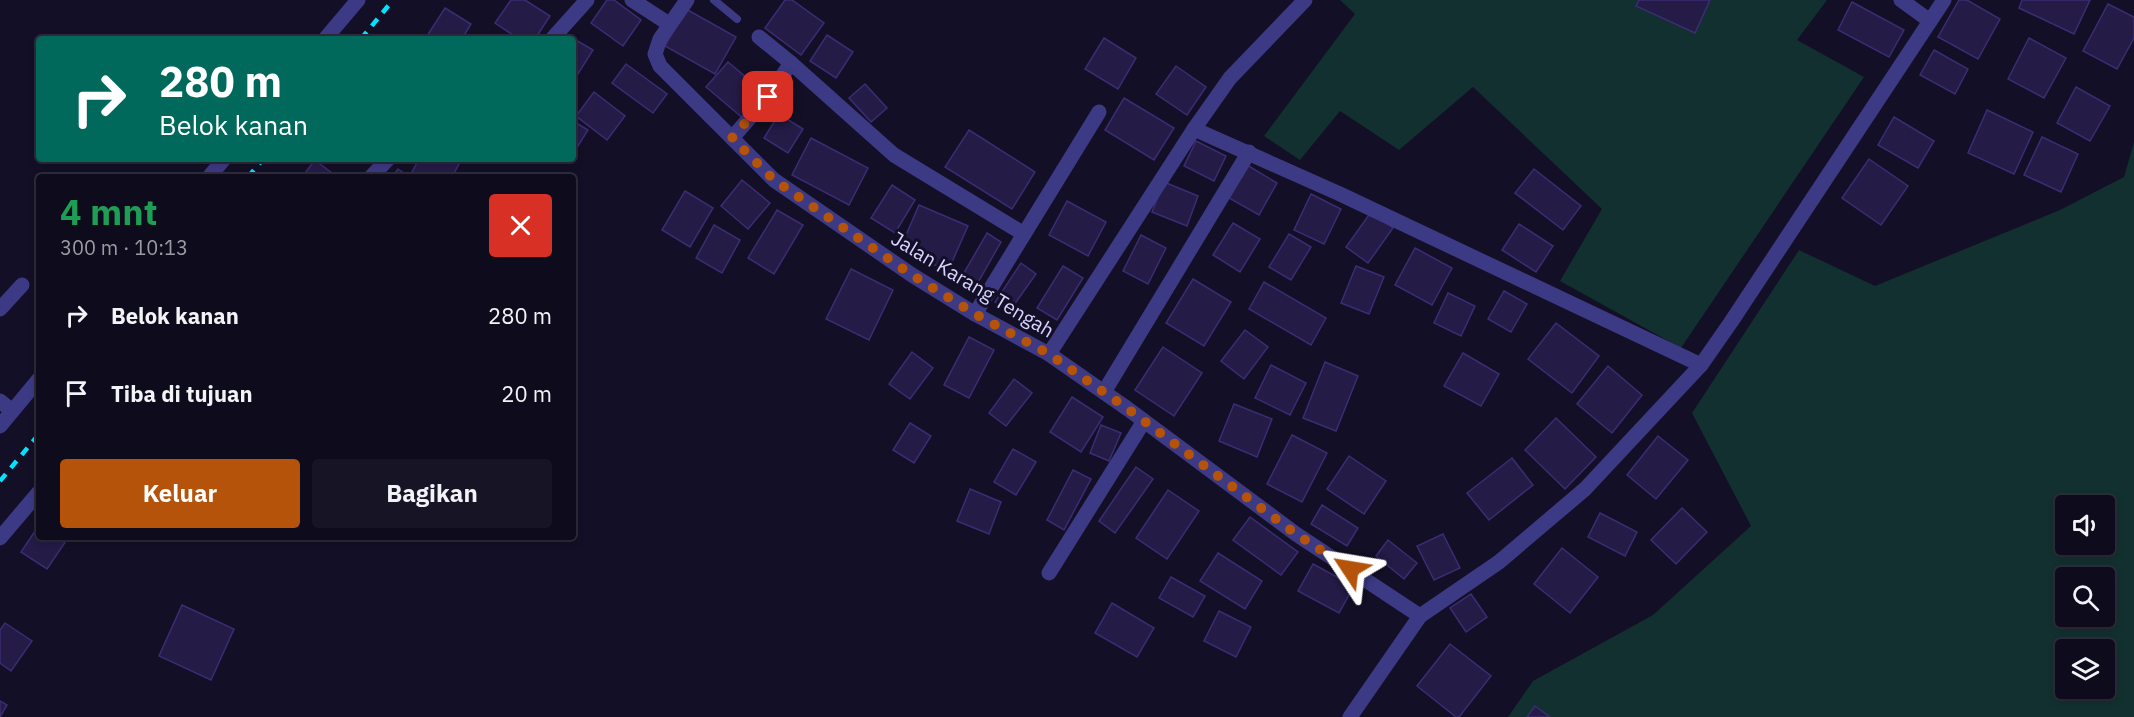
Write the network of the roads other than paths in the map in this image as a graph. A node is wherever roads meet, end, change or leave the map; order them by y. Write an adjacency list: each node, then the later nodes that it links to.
1 (358, 0): 12 (street)
2 (587, 0): 13 (street)
3 (632, 0): 11 (street)
4 (687, 0): 11 (street, Jalan Karang Tengah)
5 (714, 0): 9 (lane)
6 (1305, 0): 17 (street)
7 (1901, 0): 10 (street)
8 (1944, 0): 10 (street)
9 (737, 19)
10 (1930, 21): 29 (street)
11 (669, 24): 18 (street, Jalan Karang Tengah)
12 (328, 36)
13 (555, 36)
14 (759, 37): 15 (street)
15 (791, 63): 18 (street); 24 (street)
16 (1099, 112): 24 (street)
17 (1194, 129): 19 (street); 28 (street)
18 (732, 138): 27 (street, Jalan Karang Tengah)
19 (1249, 152): 29 (street); 31 (street)
20 (222, 162): 22 (street)
21 (385, 162): 23 (street)
22 (212, 174)
23 (374, 174)
24 (1024, 234): 27 (street)
25 (22, 285): 26 (street)
26 (0, 309)
27 (975, 314): 28 (street, Jalan Karang Tengah)
28 (1049, 354): 31 (street, Jalan Karang Tengah)
29 (1701, 364): 38 (street)
30 (36, 381): 32 (street)
31 (1104, 392): 33 (street, Jalan Karang Tengah)
32 (6, 406): 34 (street)
33 (1144, 421): 37 (street); 38 (street, Jalan Karang Tengah)
34 (0, 426)
35 (36, 496): 36 (street)
36 (0, 538)
37 (1049, 573)
38 (1420, 616): 39 (street)
39 (1350, 717)

